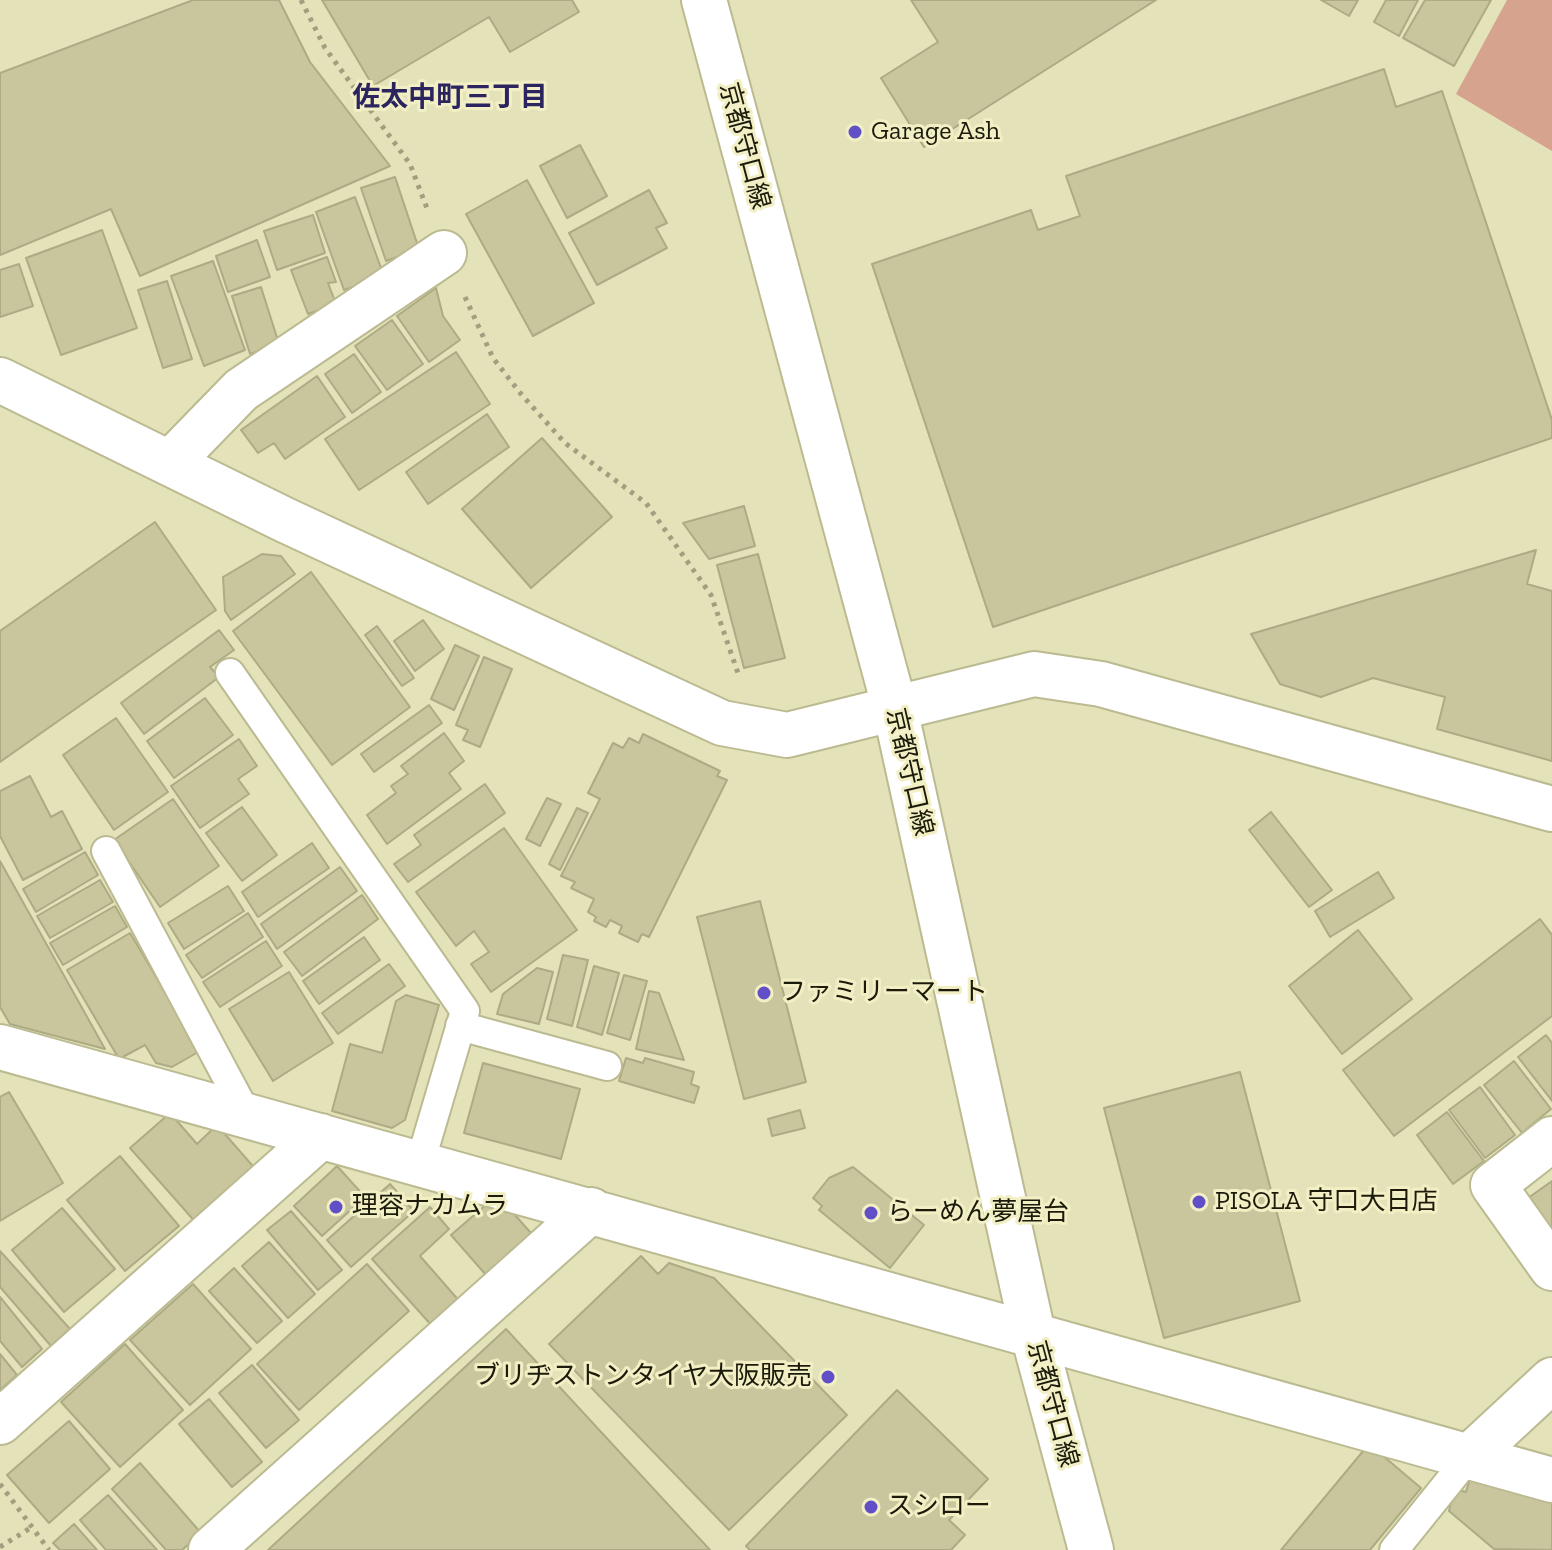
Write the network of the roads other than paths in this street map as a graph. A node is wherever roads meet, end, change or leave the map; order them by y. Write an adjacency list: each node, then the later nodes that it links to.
1 (704, 0): 6 (street, 京都守口線)
2 (444, 253): 4 (street)
3 (0, 380): 4 (street)
4 (170, 463): 6 (street)
5 (230, 673): 9 (lane)
6 (895, 709): 7 (street); 18 (street, 京都守口線)
7 (1552, 809)
8 (106, 851): 12 (lane)
9 (460, 1026): 11 (lane); 15 (lane)
10 (0, 1047): 12 (street)
11 (607, 1066)
12 (247, 1115): 13 (street)
13 (321, 1136): 15 (street); 20 (street)
14 (1552, 1139): 17 (street)
15 (420, 1163): 16 (street)
16 (591, 1210): 18 (street); 23 (street)
17 (1552, 1268)
18 (1033, 1334): 21 (street); 24 (street, 京都守口線)
19 (1552, 1380): 21 (street)
20 (0, 1422)
21 (1468, 1458): 22 (street); 25 (lane)
22 (1552, 1480)
23 (211, 1550)
24 (1091, 1550)
25 (1394, 1550)

